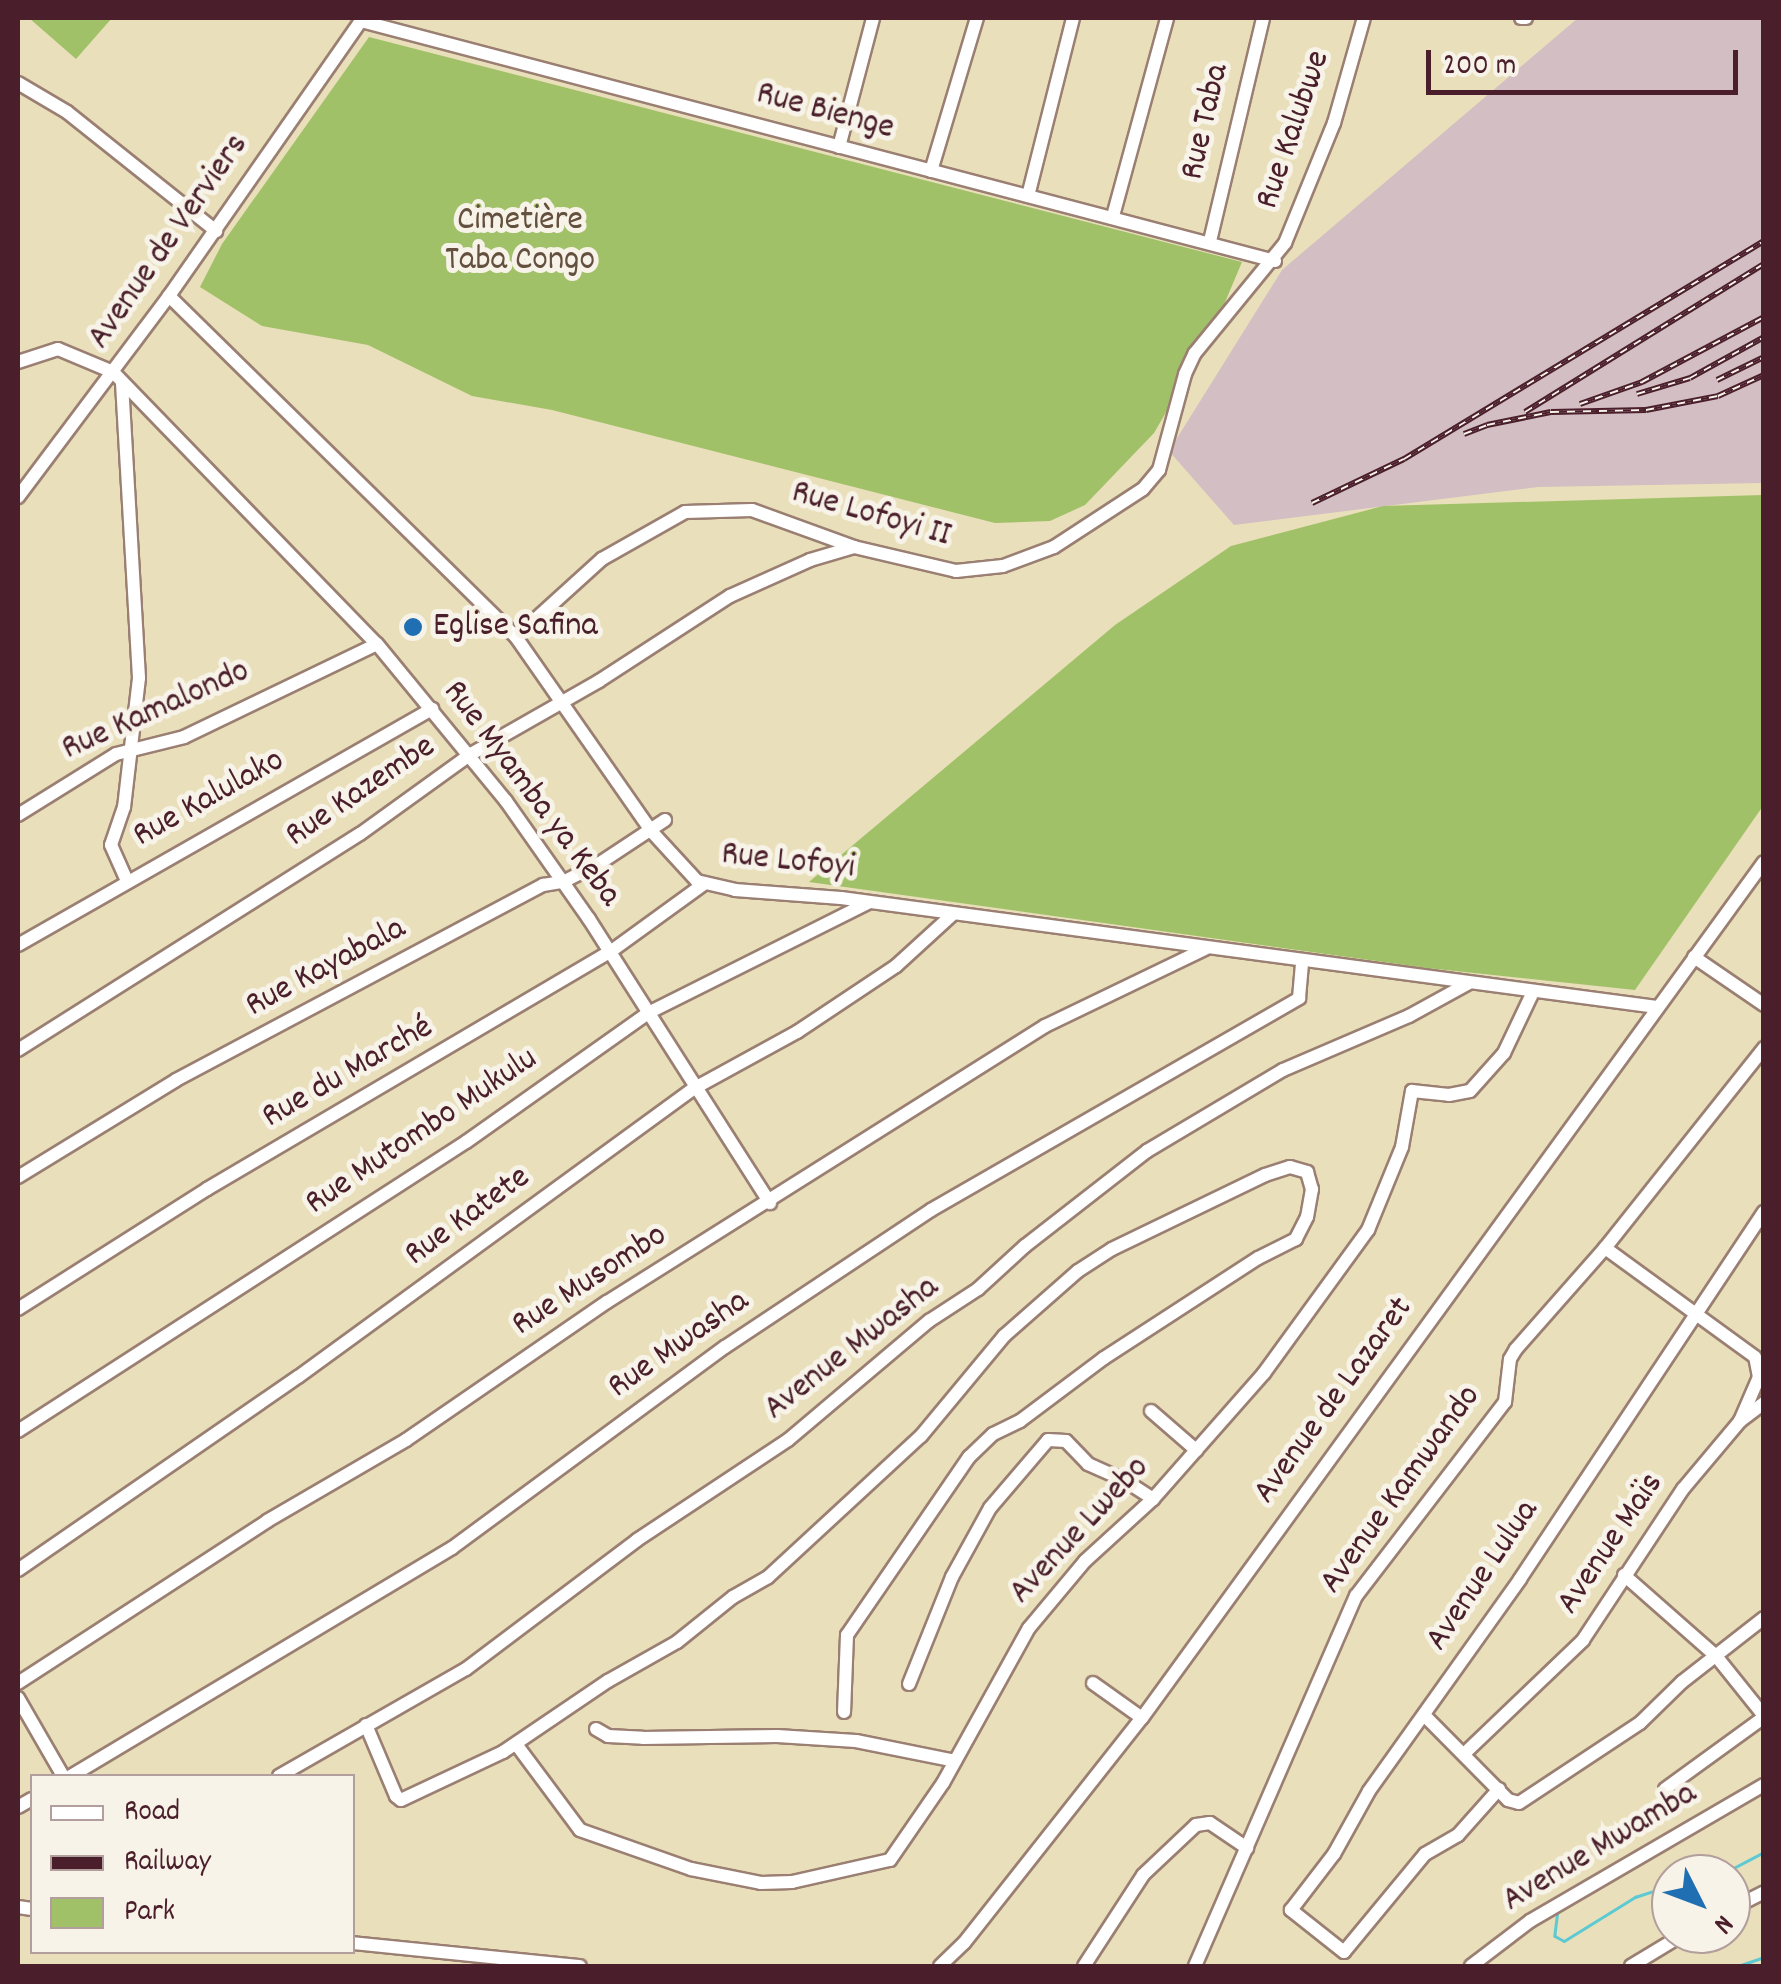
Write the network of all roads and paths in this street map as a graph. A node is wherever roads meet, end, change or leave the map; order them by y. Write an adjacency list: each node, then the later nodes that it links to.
1 (873, 18): 9 (street)
2 (977, 18): 10 (street)
3 (1073, 18): 11 (street)
4 (1167, 18): 12 (street)
5 (1263, 18): 14 (street, Rue Taba)
6 (1364, 18): 15 (street, Rue Kalubwe)
7 (362, 19): 9 (street, Rue Bienge); 13 (street, Avenue de Verviers)
8 (18, 83): 13 (street)
9 (839, 147): 10 (street, Rue Bienge)
10 (931, 171): 11 (street, Rue Bienge)
11 (1028, 196): 12 (street, Rue Bienge)
12 (1112, 216): 14 (street, Rue Bienge)
13 (216, 230): 16 (street, Avenue de Verviers)
14 (1210, 241): 15 (street, Rue Bienge)
15 (1275, 261): 20 (street, Rue Lofoyi II)
16 (169, 296): 18 (street, Avenue de Verviers); 21 (street, Rue Lofoyi)
17 (18, 362): 18 (street)
18 (118, 378): 19 (street, Avenue de Verviers); 22 (street, Rue Myamba ya Keba); 25 (street)
19 (18, 497)
20 (854, 547): 21 (street, Rue Lofoyi II); 23 (street, Rue Kazembe)
21 (516, 637): 23 (street, Rue Lofoyi)
22 (377, 644): 24 (street, Rue Myamba ya Keba); 25 (street, Rue Kamalondo)
23 (562, 703): 26 (street, Rue Kazembe); 29 (street, Rue Lofoyi)
24 (432, 709): 26 (street, Rue Myamba ya Keba); 31 (street, Rue Kalulako)
25 (128, 750): 27 (street, Rue Kamalondo); 31 (street)
26 (471, 754): 32 (street, Rue Myamba ya Keba); 47 (street, Rue Kazembe)
27 (18, 815)
28 (665, 820): 29 (street, Rue Kayabala)
29 (652, 832): 32 (street, Rue Kayabala); 33 (street, Rue Lofoyi)
30 (1764, 862): 39 (street, Avenue de Lazaret)
31 (126, 879): 36 (street, Rue Kalulako)
32 (563, 882): 38 (street, Rue Myamba ya Keba); 49 (street, Rue Kayabala)
33 (704, 884): 34 (street, Rue Lofoyi); 38 (street, Rue du Marché)
34 (870, 902): 35 (street, Rue Lofoyi); 45 (street, Rue Mutombo Mukulu)
35 (953, 914): 37 (street, Rue Lofoyi); 48 (street, Rue Katete)
36 (18, 945)
37 (1206, 948): 40 (street, Rue Lofoyi); 50 (street, Rue Musombo)
38 (610, 952): 45 (street, Rue Myamba ya Keba); 53 (street, Rue du Marché)
39 (1694, 957): 43 (street); 44 (street, Avenue de Lazaret)
40 (1302, 962): 41 (street, Rue Lofoyi); 81 (street, Rue Mwasha)
41 (1469, 984): 42 (street, Rue Lofoyi); 74 (street, Avenue Mwasha)
42 (1534, 992): 44 (street, Rue Lofoyi); 60 (street, Avenue Lwebo)
43 (1764, 1005)
44 (1657, 1007): 73 (street, Avenue de Lazaret)
45 (648, 1012): 48 (street, Rue Myamba ya Keba); 59 (street, Rue Mutombo Mukulu)
46 (1764, 1048): 52 (street, Avenue Kamwando)
47 (18, 1050)
48 (693, 1089): 50 (street, Rue Myamba ya Keba); 62 (street, Rue Katete)
49 (18, 1177)
50 (770, 1204): 66 (street, Rue Musombo)
51 (1764, 1212): 54 (street, Avenue Lulua)
52 (1605, 1248): 54 (street); 86 (street, Avenue Kamwando)
53 (18, 1309)
54 (1696, 1316): 55 (street); 71 (street, Avenue Lulua)
55 (1759, 1352): 58 (street, Avenue Maïs)
56 (1764, 1403): 58 (street)
57 (1150, 1411): 60 (street)
58 (1740, 1420): 63 (street, Avenue Maïs)
59 (18, 1431)
60 (1196, 1450): 61 (street, Avenue Lwebo)
61 (1153, 1499): 68 (street); 79 (street, Avenue Lwebo)
62 (18, 1570)
63 (1624, 1575): 65 (street); 78 (street, Avenue Maïs)
64 (1764, 1618): 65 (street)
65 (1716, 1656): 72 (street); 84 (street)
66 (18, 1683)
67 (1094, 1683): 73 (street)
68 (909, 1684)
69 (18, 1698): 80 (street)
70 (844, 1712): 77 (street)
71 (1424, 1715): 78 (street); 84 (street, Avenue Lulua)
72 (1764, 1717): 76 (street); 85 (street)
73 (1142, 1718): 89 (street, Avenue de Lazaret)
74 (366, 1724): 77 (street); 82 (street, Avenue Mwasha)
75 (596, 1729): 79 (street)
76 (1764, 1729)
77 (516, 1744): 79 (street, Avenue Lwebo)
78 (1466, 1752): 84 (street)
79 (955, 1762)
80 (62, 1774)
81 (75, 1774)
82 (282, 1774)
83 (1764, 1785): 92 (street, Avenue Mwamba)
84 (1499, 1789)
85 (1665, 1789)
86 (1247, 1848): 90 (street); 91 (street, Avenue Kamwando)
87 (355, 1943): 88 (street)
88 (580, 1966)
89 (940, 1966)
90 (1084, 1966)
91 (1194, 1966)
92 (1470, 1966)

